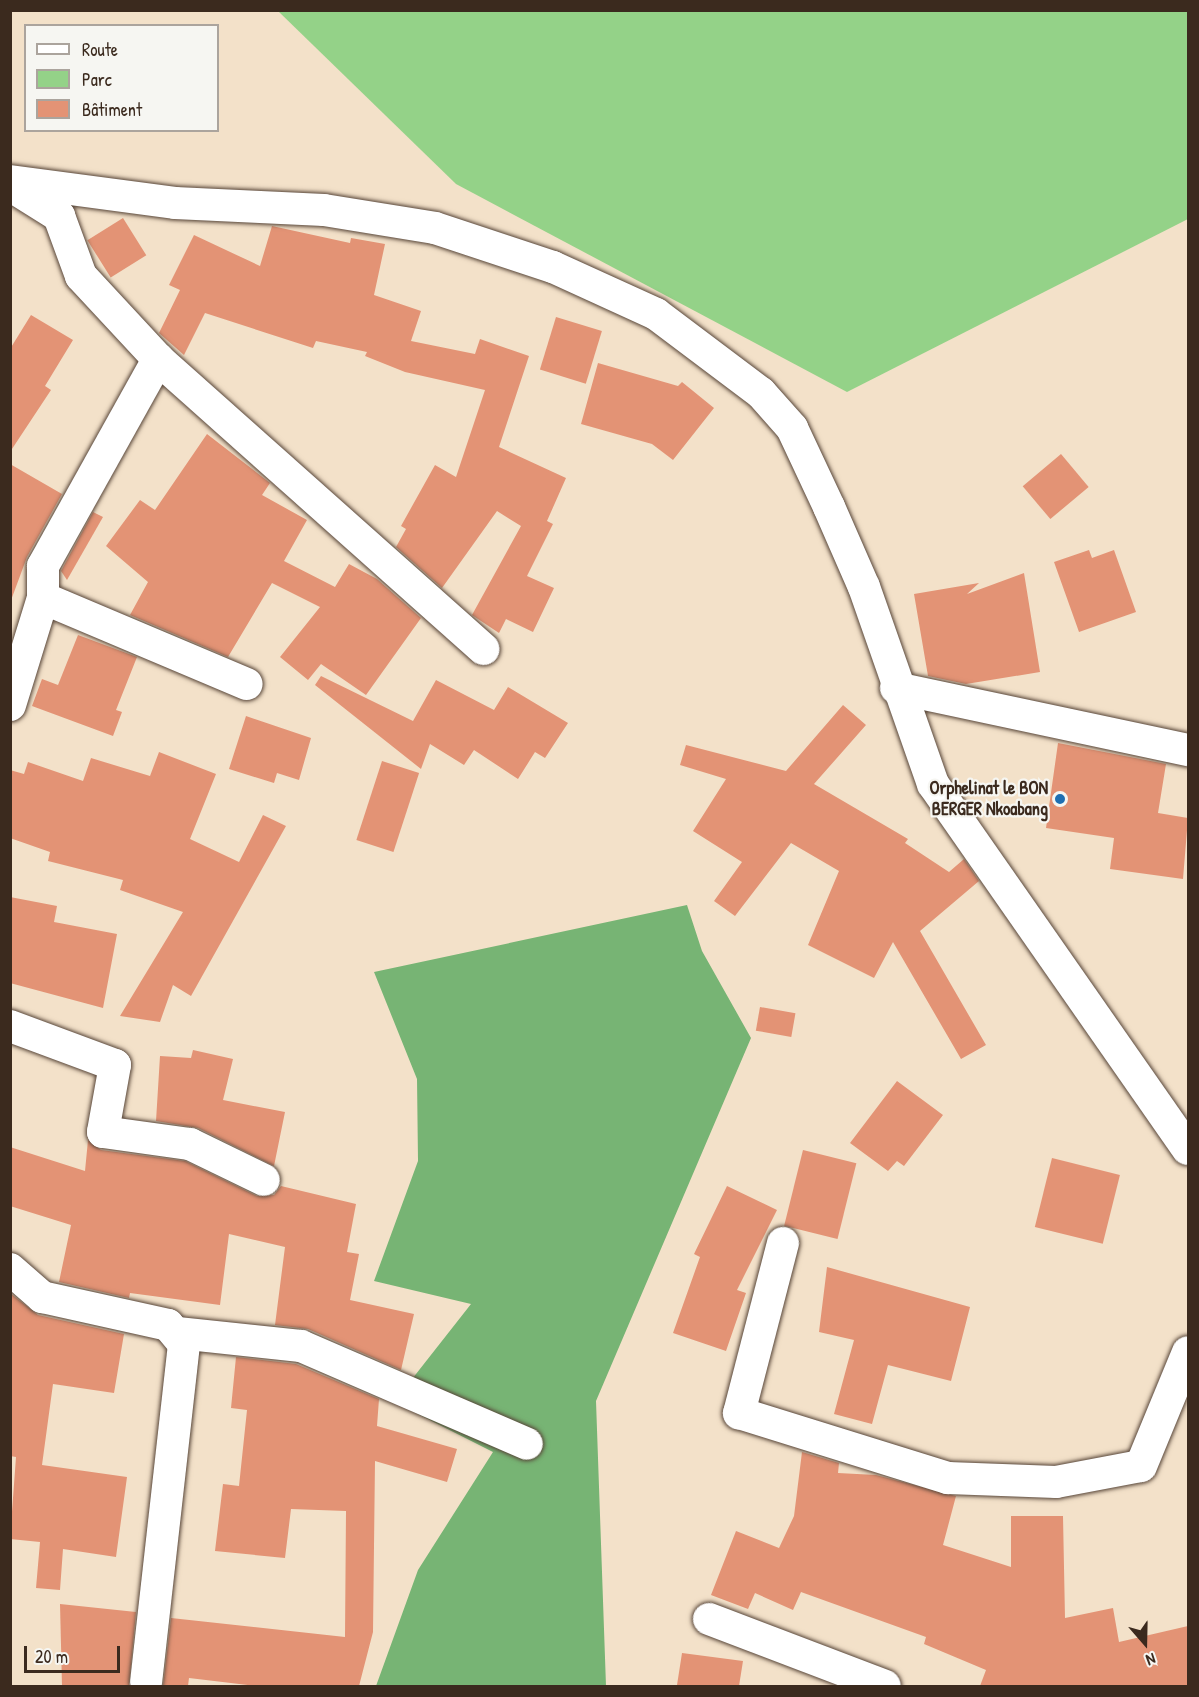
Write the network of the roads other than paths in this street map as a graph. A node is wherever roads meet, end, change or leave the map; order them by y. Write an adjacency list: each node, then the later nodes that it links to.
1 (10, 183): 2 (street); 6 (street)
2 (158, 359): 3 (street); 4 (street)
3 (43, 598): 5 (street); 7 (street)
4 (483, 649)
5 (248, 684)
6 (896, 688): 8 (street); 10 (street)
7 (10, 705)
8 (1188, 750)
9 (10, 1026): 11 (street)
10 (1188, 1149)
11 (264, 1180)
12 (783, 1243): 15 (street)
13 (10, 1269): 14 (street)
14 (179, 1333): 16 (street); 18 (street)
15 (1188, 1352)
16 (527, 1444)
17 (709, 1619): 19 (street)
18 (146, 1682)
19 (885, 1686)

